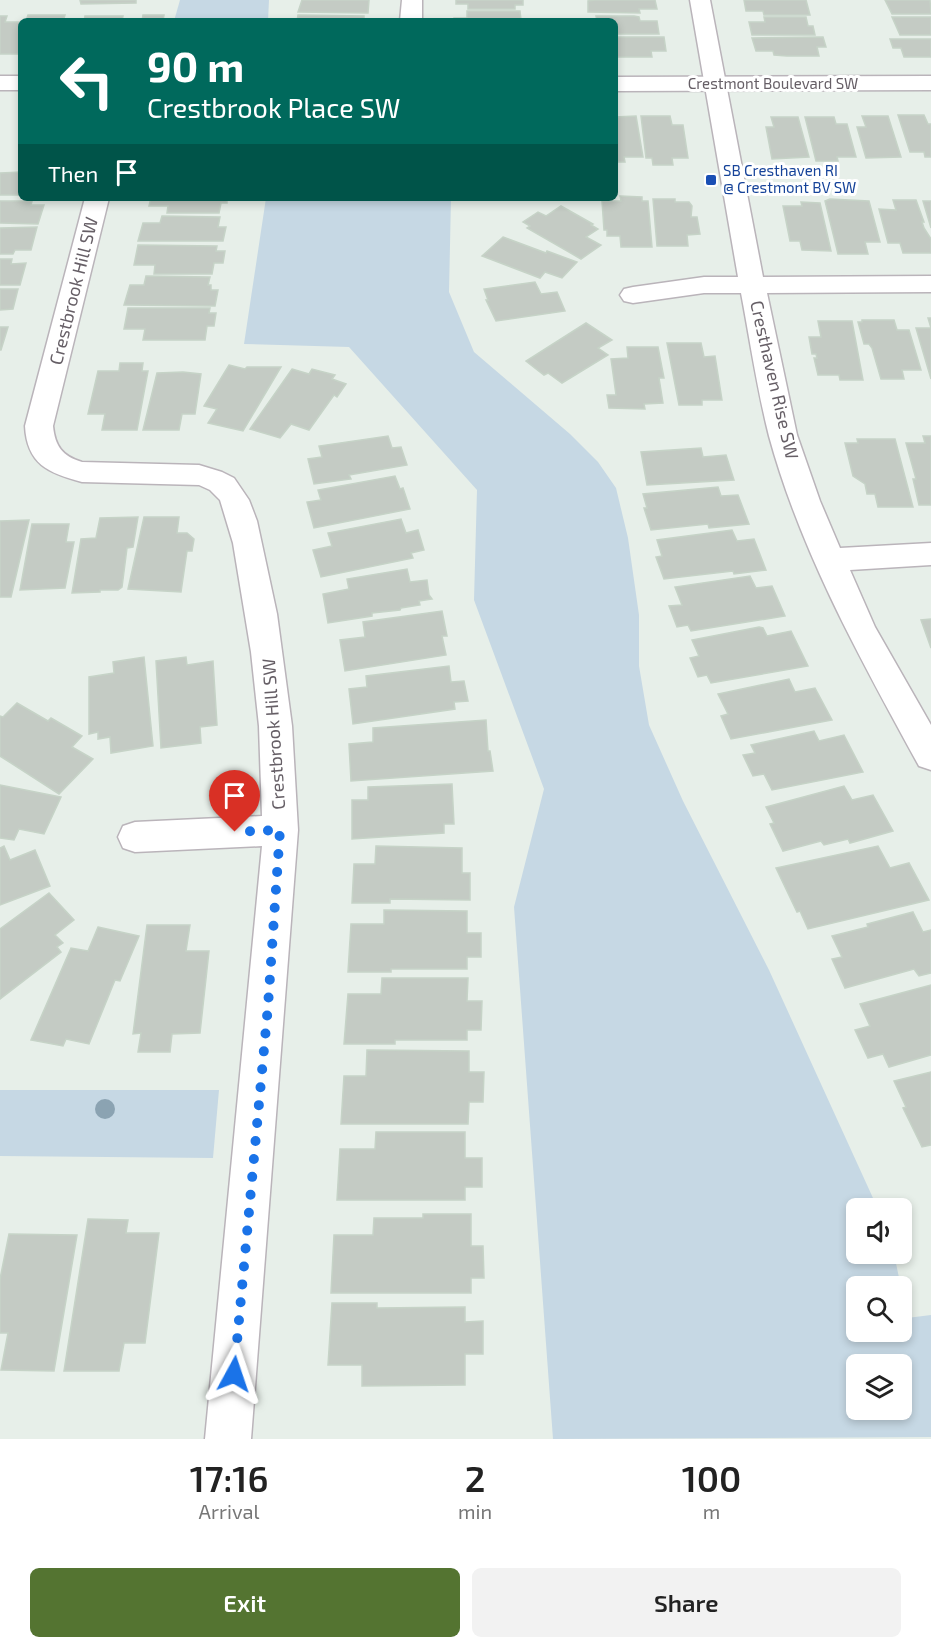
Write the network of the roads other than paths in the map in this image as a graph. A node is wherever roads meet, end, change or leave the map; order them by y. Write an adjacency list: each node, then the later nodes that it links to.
1 (412, 0): 3 (street)
2 (700, 0): 7 (street, Cresthaven Rise SW)
3 (411, 18)
4 (0, 83): 5 (street)
5 (18, 83)
6 (618, 84): 7 (street, Crestmont Boulevard SW)
7 (715, 84): 8 (street, Crestmont Boulevard SW); 10 (street, Cresthaven Rise SW)
8 (931, 84)
9 (97, 201): 16 (street, Crestbrook Hill SW)
10 (752, 284): 11 (street); 12 (street); 14 (street, Cresthaven Rise SW)
11 (931, 284)
12 (633, 295)
13 (931, 554): 14 (street)
14 (831, 561): 15 (street, Cresthaven Rise SW)
15 (931, 756)
16 (280, 830): 17 (street); 18 (street, Crestbrook Hill SW)
17 (135, 837)
18 (228, 1439)

